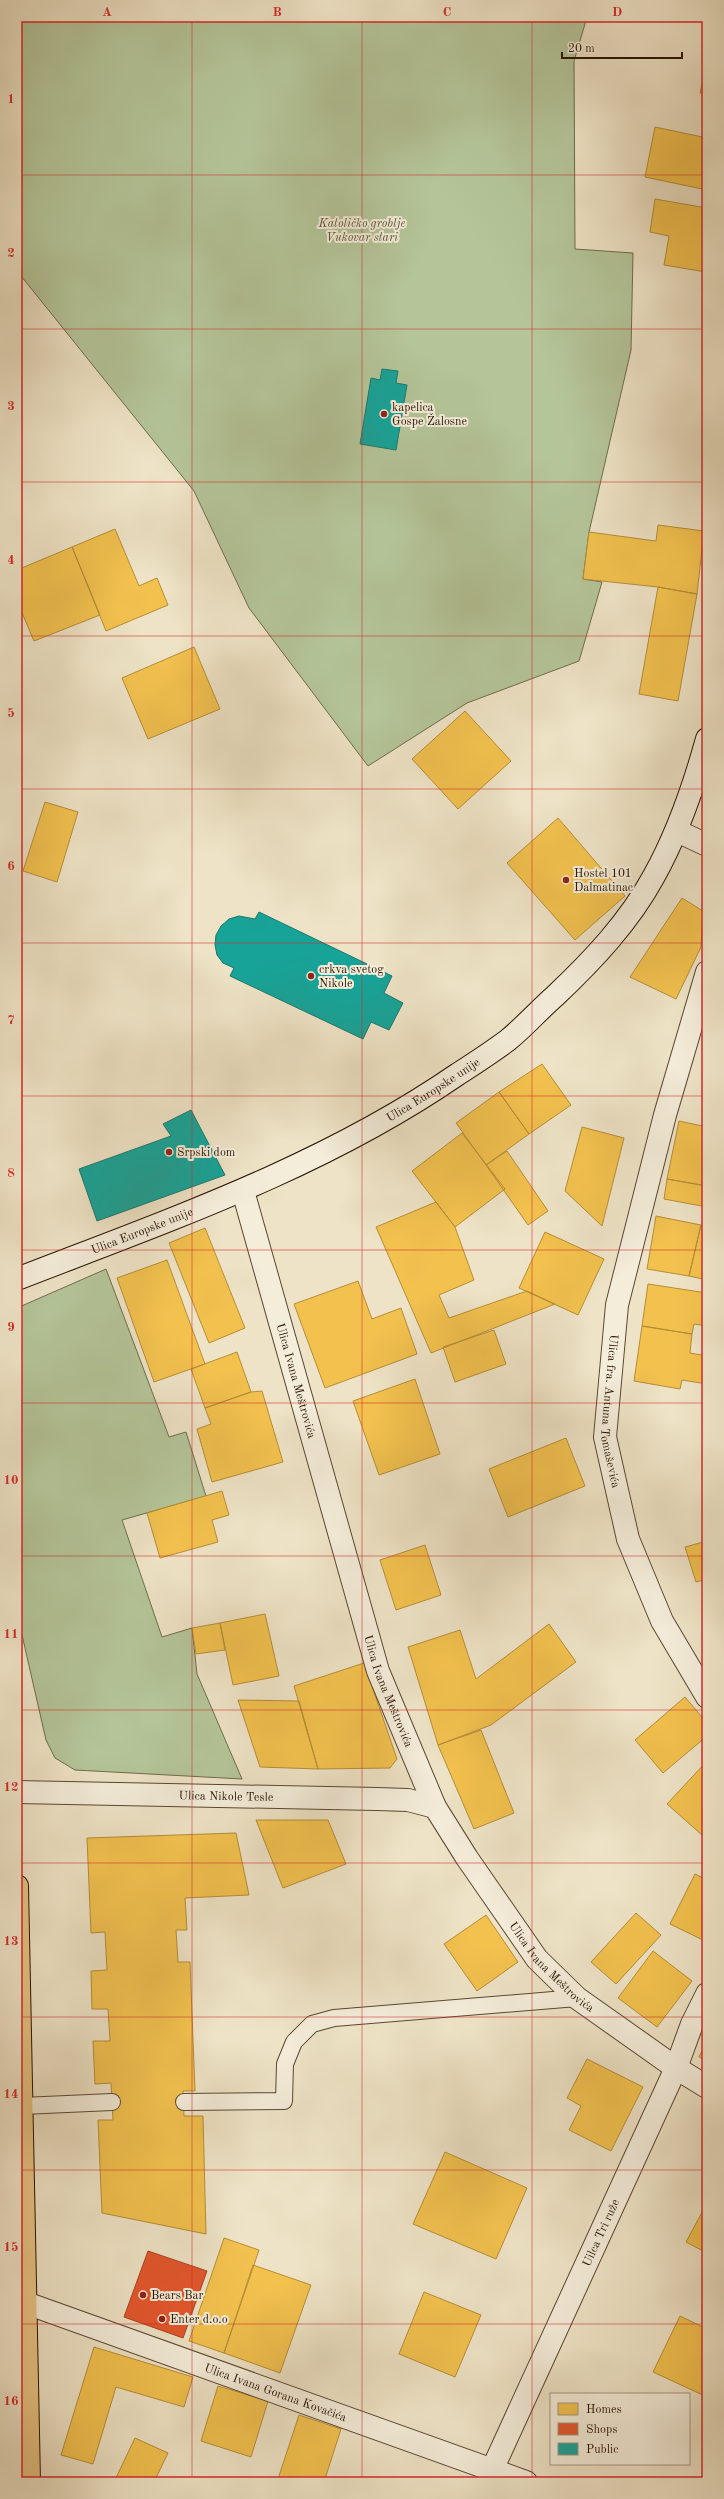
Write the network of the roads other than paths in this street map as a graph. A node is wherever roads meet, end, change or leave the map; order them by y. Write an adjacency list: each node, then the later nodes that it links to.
1 (707, 739): 2 (street, Ulica Europske unije)
2 (676, 831): 3 (street); 5 (street, Ulica Europske unije)
3 (707, 846)
4 (707, 972): 7 (street, Ulica fra. Antuna Tomaševića)
5 (243, 1191): 6 (street, Ulica Europske unije); 9 (street, Ulica Ivana Meštrovića)
6 (17, 1279)
7 (707, 1697)
8 (17, 1792): 9 (street, Ulica Nikole Tesle)
9 (435, 1807): 12 (street, Ulica Ivana Meštrovića)
10 (17, 1886): 17 (main road)
11 (707, 1994): 13 (street, Uilca Tri ruže)
12 (576, 1998): 13 (street, Ulica Ivana Meštrovića); 16 (lane)
13 (676, 2068): 14 (street, Ulica Ivana Meštrovića); 19 (street, Uilca Tri ruže)
14 (707, 2087)
15 (112, 2102): 17 (lane)
16 (184, 2102)
17 (22, 2106): 18 (main road)
18 (26, 2303): 19 (street, Ulica Ivana Gorana Kovačića); 20 (main road)
19 (492, 2470): 21 (street, Ulica Ivana Gorana Kovačića)
20 (29, 2482)
21 (526, 2482)

